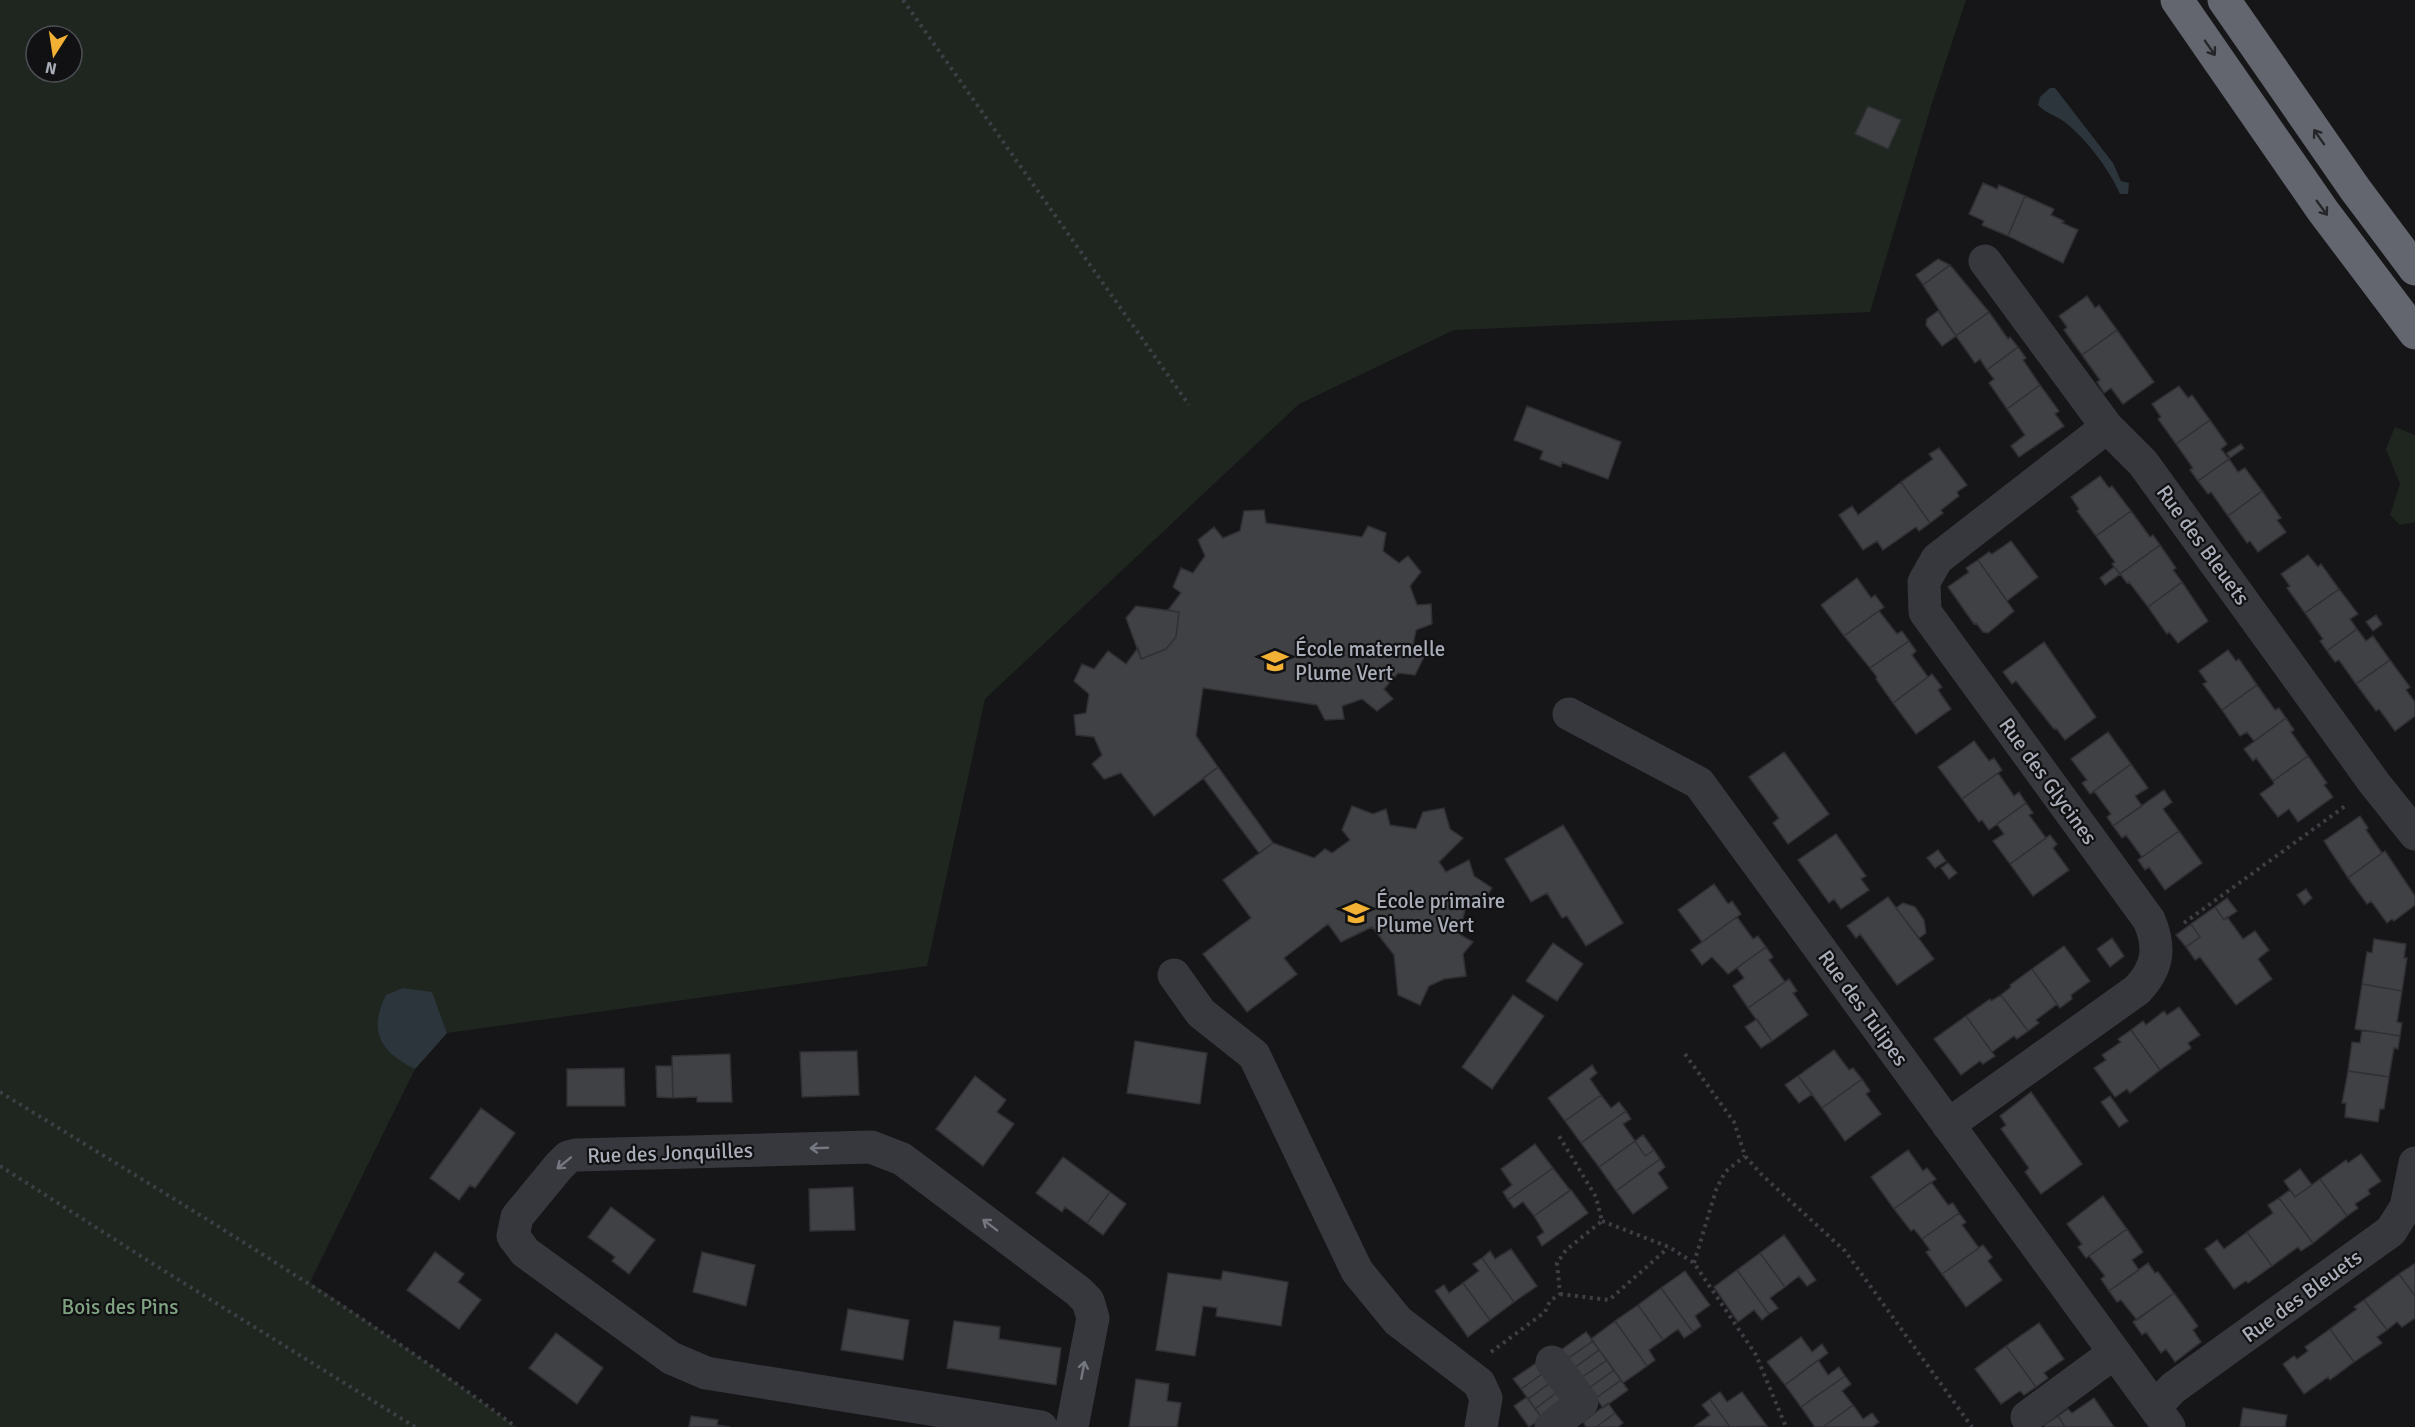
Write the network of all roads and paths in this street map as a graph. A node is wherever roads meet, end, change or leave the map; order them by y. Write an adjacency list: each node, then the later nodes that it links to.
1 (903, 0): 7 (path)
2 (2177, 0): 6 (highway, one-way to 6)
3 (2224, 0): 5 (highway, one-way to 3)
4 (1985, 261): 8 (street, Rue des Bleuets)
5 (2415, 269)
6 (2415, 333)
7 (1189, 405)
8 (2107, 427): 10 (street, Rue des Bleuets); 12 (street, Rue des Glycines)
9 (1569, 714): 16 (street, Rue des Tulipes)
10 (2375, 784): 11 (street, Rue des Bleuets); 12 (path)
11 (2415, 834)
12 (2155, 939): 16 (street, Rue des Glycines)
13 (1174, 975): 27 (street)
14 (1685, 1054): 18 (path)
15 (0, 1092): 33 (path)
16 (1948, 1125): 25 (street, Rue des Tulipes)
17 (1559, 1136): 21 (path)
18 (1745, 1156): 23 (path); 38 (path)
19 (2415, 1163): 28 (street, Rue des Bleuets)
20 (0, 1166): 32 (path)
21 (1602, 1221): 22 (path); 24 (path)
22 (1669, 1247): 23 (path); 24 (path)
23 (1694, 1263): 37 (path)
24 (1560, 1294): 27 (path)
25 (2114, 1353): 28 (street, Rue des Tulipes); 29 (street)
26 (1552, 1362): 31 (street)
27 (1466, 1371): 36 (street)
28 (2162, 1416)
29 (2027, 1417)
30 (990, 1423): 34 (street, Rue des Jonquilles); 35 (street, Rue des Jonquilles, one-way to 30)
31 (1562, 1424)
32 (415, 1427)
33 (516, 1427)
34 (1041, 1427)
35 (1072, 1427)
36 (1481, 1427)
37 (1786, 1427)
38 (1972, 1427)

